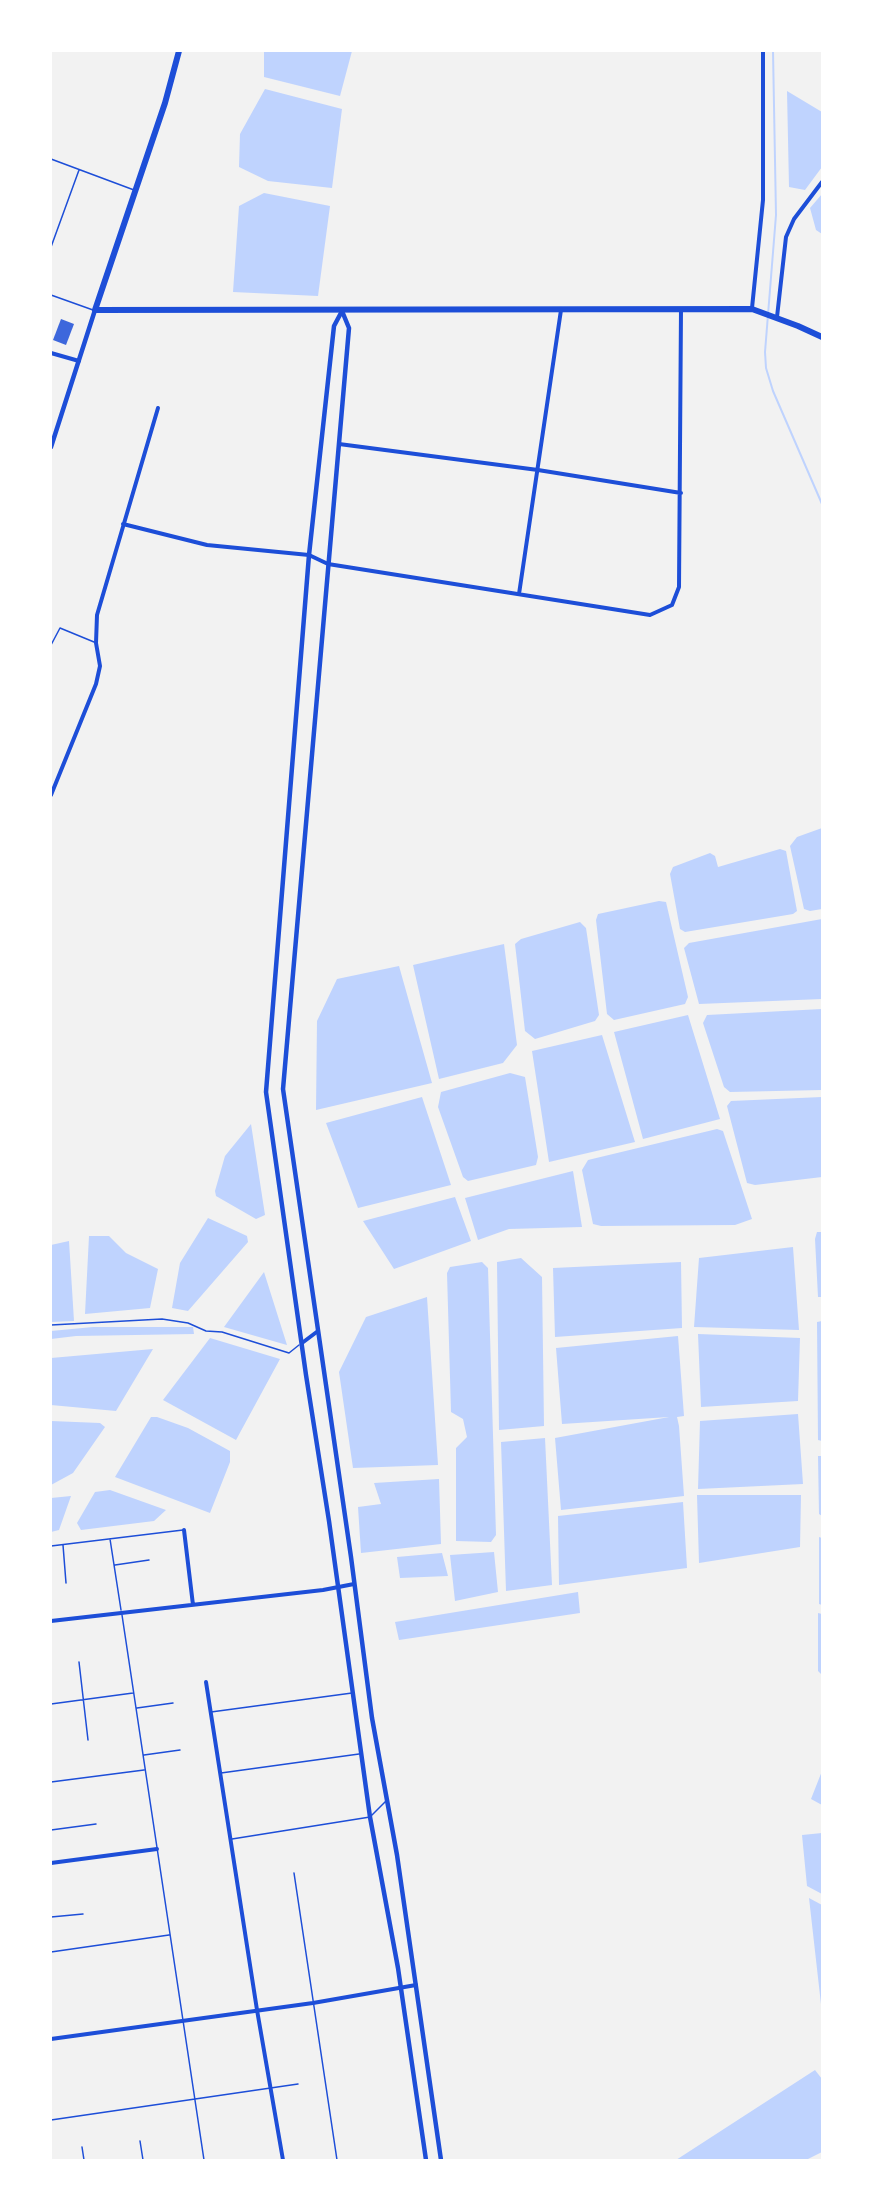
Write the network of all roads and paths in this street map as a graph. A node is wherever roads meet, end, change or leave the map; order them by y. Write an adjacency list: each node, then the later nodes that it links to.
1 (179, 51): 6 (main road)
2 (763, 51): 12 (street)
3 (51, 159): 4 (lane)
4 (79, 169): 6 (lane); 7 (lane)
5 (822, 182): 14 (street)
6 (135, 190): 10 (main road)
7 (51, 247)
8 (51, 296): 10 (lane)
9 (681, 309): 11 (main road); 12 (main road); 22 (street)
10 (95, 310): 13 (main road); 17 (street)
11 (561, 310): 13 (main road); 21 (street)
12 (755, 310): 14 (main road)
13 (342, 311): 19 (street); 24 (street)
14 (775, 317): 15 (main road)
15 (822, 337)
16 (51, 353): 17 (street)
17 (79, 362): 20 (street)
18 (158, 408): 23 (street)
19 (339, 444): 21 (street); 25 (street)
20 (51, 447)
21 (538, 470): 22 (street); 26 (street)
22 (681, 493): 26 (street)
23 (123, 524): 24 (street); 27 (street)
24 (309, 555): 25 (street); 32 (street)
25 (328, 564): 26 (street); 31 (street)
26 (519, 594)
27 (96, 643): 28 (lane); 29 (street)
28 (51, 645)
29 (51, 795)
30 (51, 1325): 32 (lane)
31 (319, 1330): 32 (street); 40 (street)
32 (302, 1343): 41 (street)
33 (184, 1530): 34 (lane); 42 (street)
34 (111, 1539): 35 (lane); 38 (lane)
35 (63, 1544): 36 (lane); 39 (lane)
36 (51, 1546)
37 (149, 1560): 38 (lane)
38 (114, 1565): 43 (lane)
39 (66, 1582)
40 (354, 1584): 41 (street); 61 (street)
41 (338, 1587): 42 (street); 48 (street)
42 (193, 1605): 43 (street)
43 (122, 1613): 44 (street); 47 (lane)
44 (51, 1621)
45 (79, 1662): 49 (lane)
46 (206, 1682): 53 (street)
47 (134, 1693): 49 (lane); 52 (lane)
48 (354, 1693): 53 (lane); 56 (street)
49 (82, 1701): 51 (lane); 54 (lane)
50 (173, 1703): 52 (lane)
51 (51, 1704)
52 (136, 1708): 57 (lane)
53 (211, 1712): 59 (street)
54 (87, 1740)
55 (180, 1750): 57 (lane)
56 (361, 1754): 59 (lane); 62 (street)
57 (143, 1755): 58 (lane)
58 (145, 1770): 60 (lane); 66 (lane)
59 (220, 1774): 65 (street)
60 (51, 1782)
61 (386, 1801): 62 (lane); 73 (street)
62 (370, 1817): 65 (lane); 74 (street)
63 (96, 1824): 64 (lane)
64 (51, 1830)
65 (231, 1839): 76 (street)
66 (157, 1849): 67 (street); 71 (lane)
67 (51, 1863)
68 (294, 1873): 75 (lane)
69 (83, 1914): 70 (lane)
70 (51, 1917)
71 (170, 1935): 72 (lane); 77 (lane)
72 (51, 1952)
73 (416, 1985): 74 (street); 91 (street)
74 (401, 1987): 75 (street); 90 (street)
75 (314, 2003): 76 (street); 89 (lane)
76 (256, 2010): 77 (street); 80 (street)
77 (182, 2022): 78 (street); 81 (lane)
78 (51, 2039)
79 (298, 2084): 80 (lane)
80 (271, 2088): 81 (lane); 88 (street)
81 (195, 2100): 82 (lane); 87 (lane)
82 (51, 2120)
83 (140, 2141): 86 (lane)
84 (82, 2148): 85 (lane)
85 (84, 2160)
86 (143, 2160)
87 (204, 2160)
88 (282, 2160)
89 (338, 2160)
90 (426, 2160)
91 (441, 2160)

